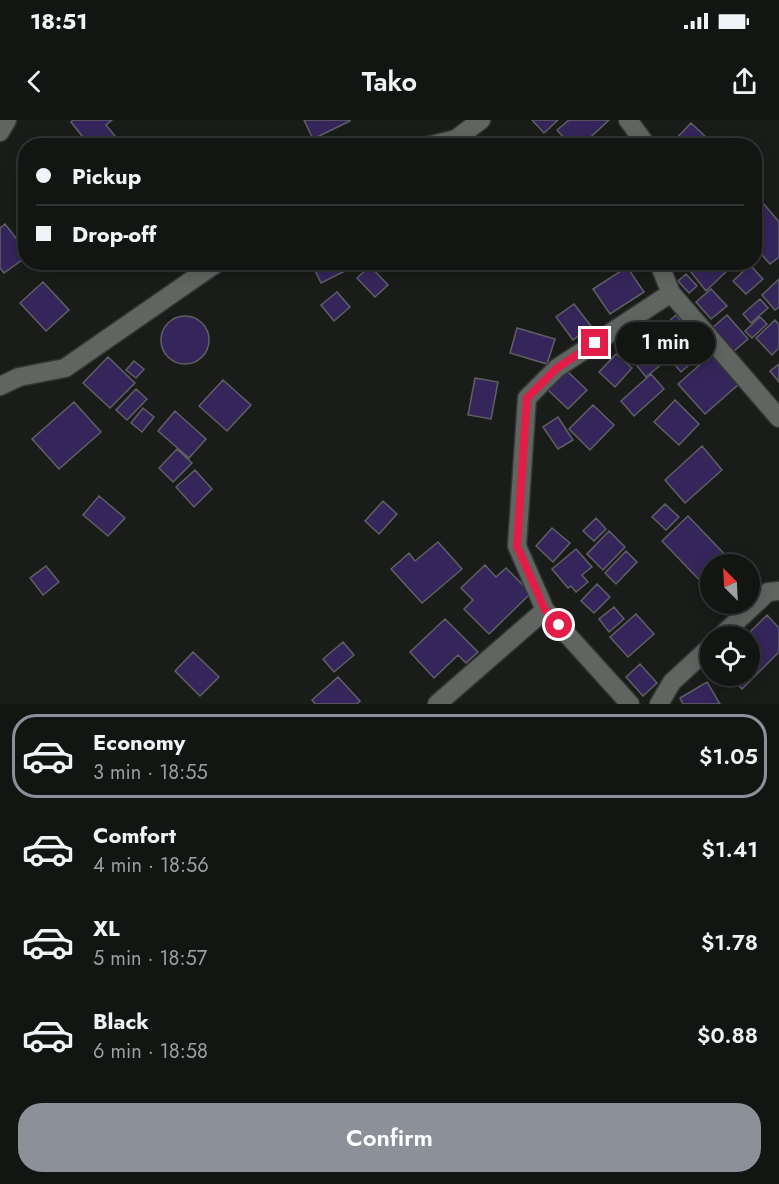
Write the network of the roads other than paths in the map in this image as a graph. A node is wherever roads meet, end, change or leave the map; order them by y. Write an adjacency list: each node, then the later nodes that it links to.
1 (7, 120): 4 (street)
2 (481, 120): 5 (street)
3 (628, 120): 6 (street)
4 (0, 132)
5 (457, 138)
6 (641, 138)
7 (206, 270): 10 (street)
8 (662, 270): 9 (street)
9 (671, 293): 11 (street); 13 (street)
10 (0, 386)
11 (779, 418)
12 (779, 591): 14 (street)
13 (545, 610): 16 (street); 17 (street)
14 (732, 626)
15 (700, 656): 18 (street)
16 (437, 704)
17 (630, 704)
18 (659, 704)

